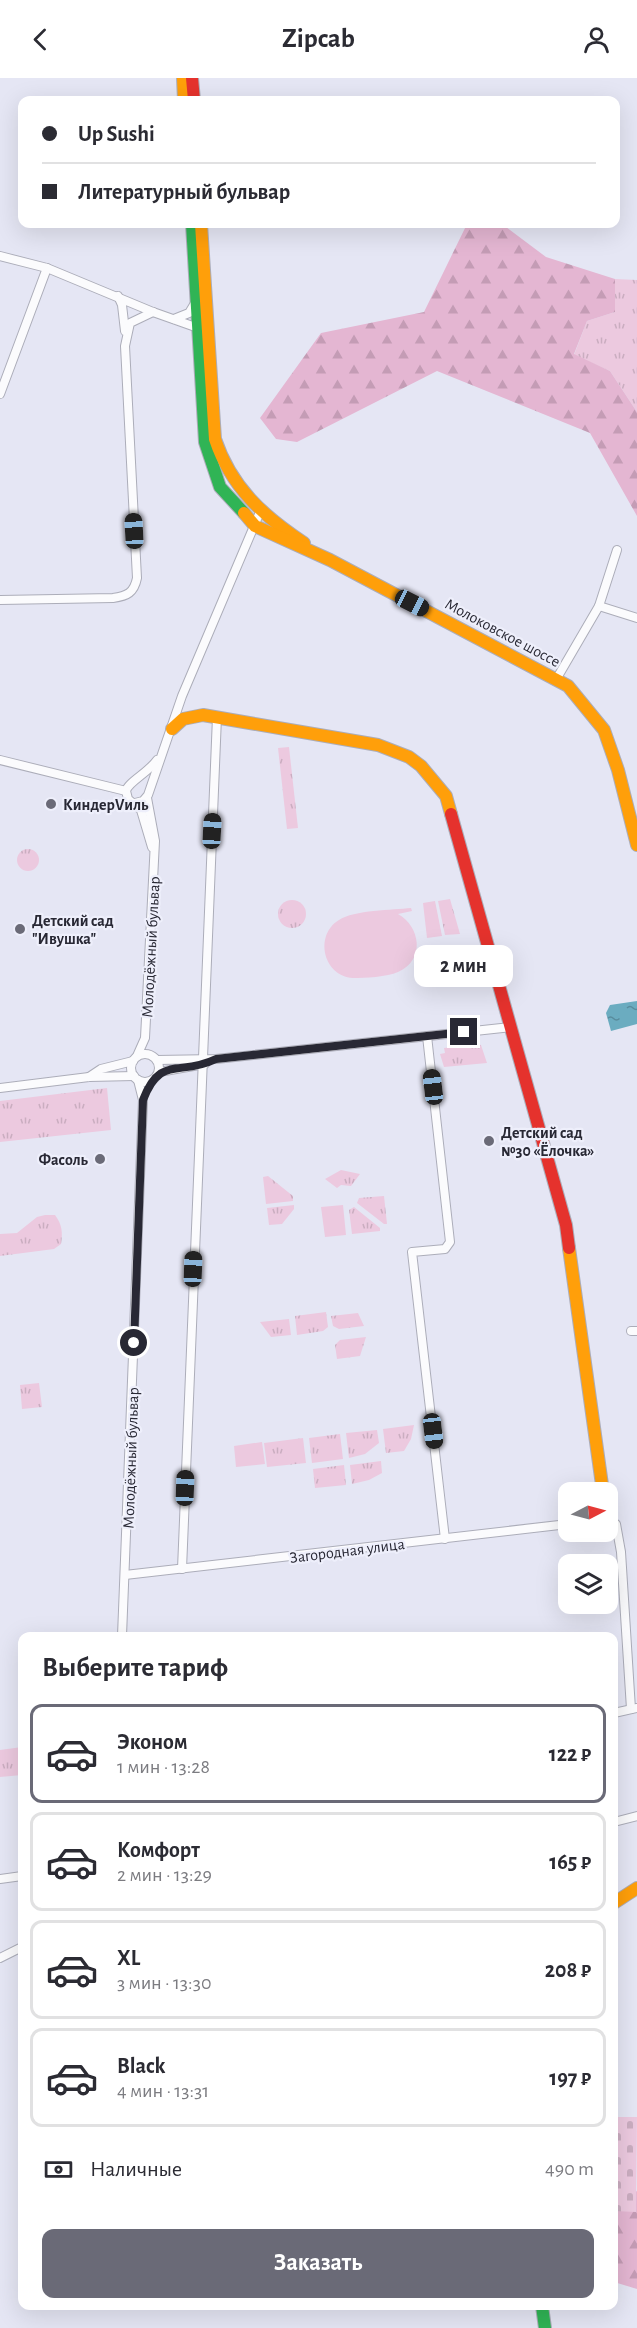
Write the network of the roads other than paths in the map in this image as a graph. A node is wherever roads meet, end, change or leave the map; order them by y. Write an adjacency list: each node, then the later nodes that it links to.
1 (183, 78): 3 (main road)
2 (192, 78): 4 (main road)
3 (184, 96)
4 (194, 96)
5 (192, 228): 10 (main road)
6 (201, 228): 13 (main road)
7 (0, 256): 8 (street)
8 (47, 268): 9 (street); 15 (street)
9 (118, 296): 11 (street); 14 (street)
10 (196, 300): 12 (street); 13 (main road)
11 (153, 312): 12 (street); 14 (street)
12 (173, 319): 13 (street)
13 (203, 329): 16 (main road, Молоковское шоссе); 17 (main road, Молоковское шоссе)
14 (125, 346): 20 (street)
15 (0, 394)
16 (260, 512): 17 (street); 19 (main road, Молоковское шоссе)
17 (255, 526): 19 (main road, Молоковское шоссе); 25 (street)
18 (617, 550): 21 (street)
19 (330, 560): 23 (main road, Молоковское шоссе)
20 (0, 600)
21 (598, 606): 22 (street); 23 (street)
22 (637, 618)
23 (557, 678): 32 (main road, Молоковское шоссе)
24 (217, 717): 25 (main road); 34 (main road); 39 (street)
25 (172, 729): 26 (street)
26 (164, 750): 28 (street); 30 (street)
27 (0, 760): 29 (street)
28 (138, 780): 29 (street); 30 (street)
29 (126, 792): 31 (street)
30 (148, 795): 31 (street); 33 (street, Молодёжный бульвар)
31 (135, 803): 33 (street, Молодёжный бульвар)
32 (637, 845)
33 (154, 856): 36 (street, Молодёжный бульвар)
34 (511, 1026): 35 (street); 46 (main road)
35 (427, 1036): 39 (street); 49 (street)
36 (145, 1038): 37 (street, Молодёжный бульвар); 38 (street, Молодёжный бульвар)
37 (155, 1058): 38 (street); 39 (street); 40 (street)
38 (135, 1059): 41 (street); 42 (street)
39 (201, 1061): 40 (street); 50 (street)
40 (159, 1072): 43 (street)
41 (89, 1077): 42 (street); 44 (street)
42 (136, 1078): 43 (street); 45 (street, Молодёжный бульвар)
43 (151, 1081): 45 (street, Молодёжный бульвар)
44 (0, 1088)
45 (143, 1100): 51 (street, Молодёжный бульвар)
46 (602, 1482)
47 (558, 1525): 49 (street, Загородная улица)
48 (618, 1535): 53 (street)
49 (445, 1539): 50 (street, Загородная улица)
50 (182, 1569): 51 (street, Загородная улица)
51 (125, 1575): 52 (street, Молодёжный бульвар)
52 (122, 1632)
53 (634, 1709): 54 (street)
54 (618, 1712)
55 (637, 1815): 56 (street)
56 (618, 1820)
57 (18, 1877): 58 (street)
58 (0, 1879)
59 (637, 1888): 60 (main road)
60 (618, 1900)
61 (18, 1949): 62 (street)
62 (0, 1958)
63 (543, 2310): 64 (main road)
64 (545, 2328)

